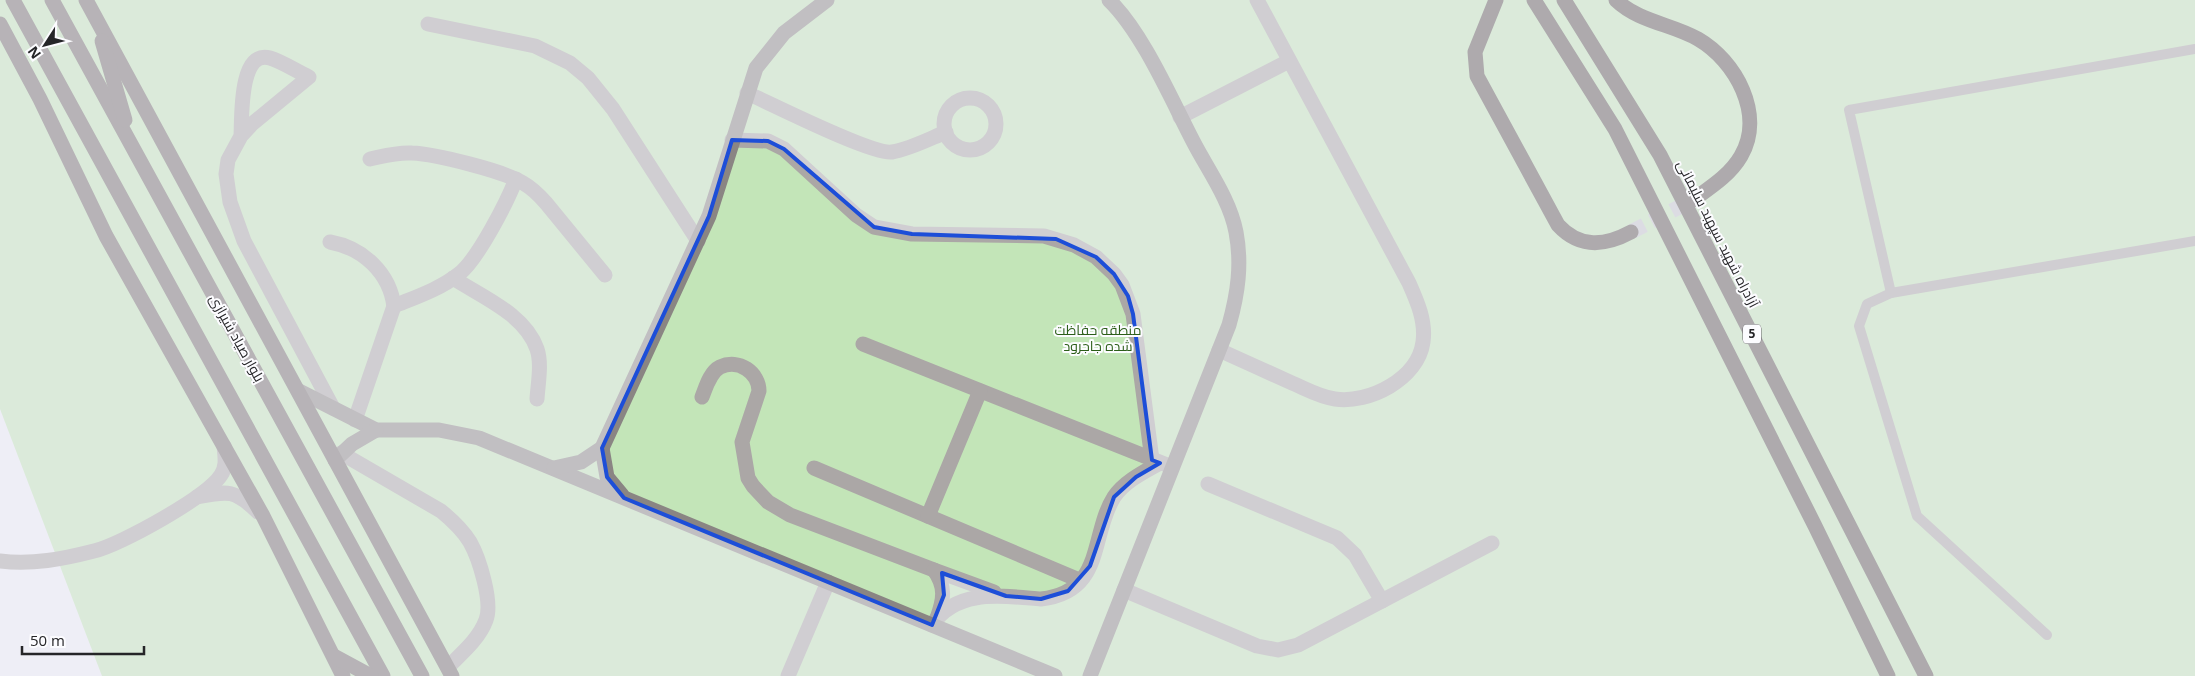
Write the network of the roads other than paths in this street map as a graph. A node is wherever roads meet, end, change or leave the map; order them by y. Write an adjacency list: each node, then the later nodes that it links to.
1 (13, 0): 17 (main road)
2 (52, 0): 23 (main road, بلوار صیاد شیرازی)
3 (86, 0): 11 (main road)
4 (827, 0): 16 (main road)
5 (1108, 0): 18 (main road)
6 (1257, 0): 15 (street)
7 (1496, 0): 27 (highway)
8 (1534, 0): 74 (highway, 5)
9 (1564, 0): 75 (highway, آزادراه شهید سپهبد سلیمانی / 5)
10 (1616, 0): 26 (highway)
11 (94, 15): 23 (main road); 37 (main road)
12 (0, 24): 19 (main road)
13 (428, 24): 28 (street)
14 (2195, 49): 33 (lane)
15 (1289, 61): 18 (street); 36 (street)
16 (747, 93): 20 (street); 22 (main road)
17 (76, 115): 19 (main road); 69 (main road)
18 (1180, 116): 36 (main road)
19 (52, 127): 44 (main road)
20 (946, 132)
21 (241, 136): 21 (street); 41 (street)
22 (732, 140): 28 (main road); 47 (street)
23 (134, 150): 70 (main road, بلوار صیاد شیرازی)
24 (370, 159): 25 (street)
25 (516, 179): 31 (street); 32 (street)
26 (1693, 200)
27 (1631, 232)
28 (698, 241): 45 (main road)
29 (2195, 241): 33 (lane)
30 (330, 242): 34 (street)
31 (605, 275)
32 (453, 278): 34 (street); 40 (street)
33 (1891, 293): 64 (lane)
34 (394, 308): 42 (street)
35 (863, 344): 38 (street)
36 (1219, 350): 47 (main road)
37 (299, 391): 41 (main road); 46 (main road)
38 (980, 391): 47 (street); 54 (street)
39 (702, 396): 57 (street)
40 (537, 399)
41 (333, 408): 42 (main road)
42 (355, 420): 43 (main road)
43 (376, 430): 46 (main road); 48 (main road)
44 (224, 446): 51 (street); 53 (main road)
45 (602, 448): 48 (main road); 52 (main road)
46 (338, 456): 66 (main road); 66 (street)
47 (1162, 463): 58 (street); 60 (main road)
48 (553, 468): 52 (main road)
49 (814, 468): 54 (street)
50 (1208, 484): 62 (street)
51 (197, 497): 53 (street); 56 (street)
52 (624, 498): 59 (main road)
53 (263, 516): 65 (main road)
54 (928, 516): 58 (street)
55 (1492, 543): 62 (street)
56 (0, 561)
57 (934, 570): 61 (street); 63 (street)
58 (1080, 580): 61 (street)
59 (828, 582): 63 (main road); 71 (street)
60 (1124, 590): 62 (street); 73 (main road)
61 (1005, 596): 63 (street)
62 (1382, 601)
63 (934, 621): 72 (main road)
64 (2047, 635)
65 (334, 656): 67 (main road); 68 (main road)
66 (450, 672)
67 (344, 676)
68 (371, 676)
69 (383, 676)
70 (422, 676)
71 (788, 676)
72 (1055, 676)
73 (1090, 676)
74 (1888, 676)
75 (1926, 676)

